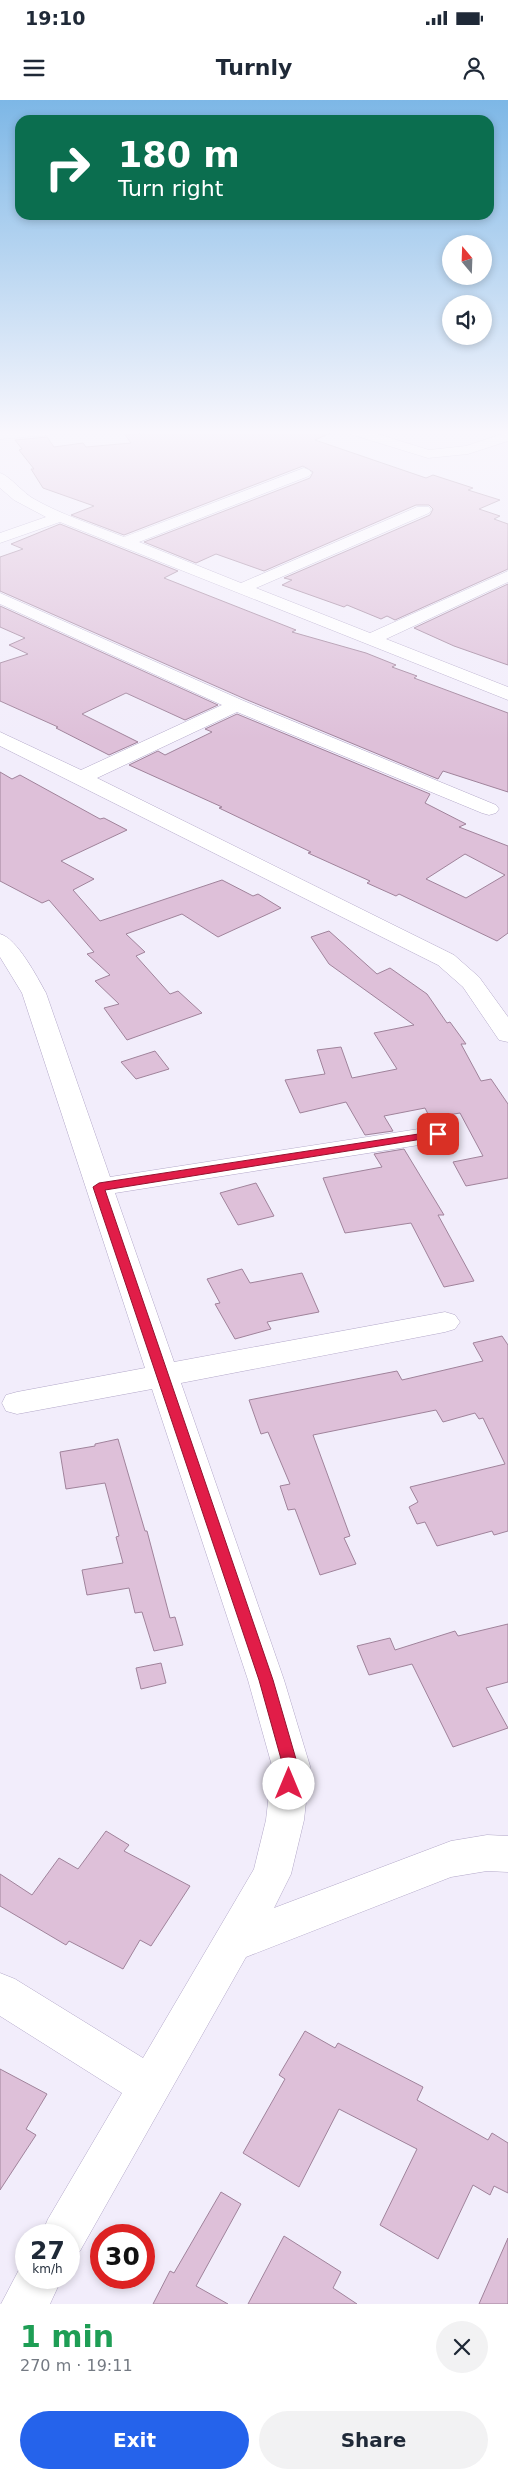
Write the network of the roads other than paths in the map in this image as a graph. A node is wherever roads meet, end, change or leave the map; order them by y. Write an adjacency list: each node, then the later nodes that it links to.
1 (12, 534): 5 (street)
2 (104, 534): 6 (street)
3 (146, 534): 6 (street)
4 (368, 534): 8 (street)
5 (0, 538)
6 (125, 542): 8 (street)
7 (508, 576): 10 (street)
8 (243, 588): 10 (street)
9 (0, 598): 12 (street)
10 (372, 639): 11 (street)
11 (508, 694)
12 (237, 705): 14 (street); 15 (street)
13 (0, 738): 14 (street)
14 (81, 778): 17 (street)
15 (489, 809)
16 (0, 941): 19 (street)
17 (508, 1035)
18 (438, 1134): 19 (street)
19 (99, 1187): 21 (street)
20 (445, 1322): 21 (street)
21 (163, 1375): 22 (street); 24 (street)
22 (17, 1403)
23 (508, 1854): 24 (street)
24 (235, 1942): 26 (street)
25 (0, 1993): 26 (street)
26 (151, 2087): 27 (street)
27 (70, 2224)
28 (33, 2289): 29 (street)
29 (24, 2304)

